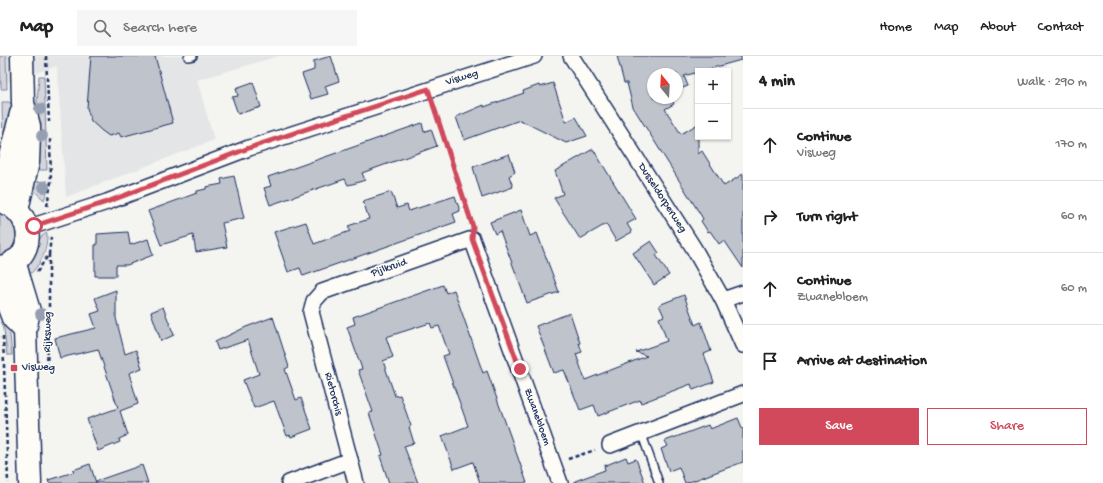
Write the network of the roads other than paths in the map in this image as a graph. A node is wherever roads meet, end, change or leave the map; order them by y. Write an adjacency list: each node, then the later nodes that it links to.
1 (22, 56): 4 (main road)
2 (534, 56): 6 (street, Visweg)
3 (571, 56): 11 (street, Dusseldorperweg)
4 (23, 103): 5 (main road); 6 (main road)
5 (0, 195)
6 (15, 213): 8 (main road)
7 (472, 239): 12 (street, Pijlkruid); 22 (street, Zwanebloem)
8 (7, 264): 13 (main road, Rijksweg)
9 (0, 284): 13 (main road, Rijksweg)
10 (743, 293): 11 (street)
11 (723, 300): 14 (street, Dusseldorperweg)
12 (312, 305): 18 (street, Rietorchis)
13 (25, 330): 19 (main road, Rijksweg)
14 (743, 345)
15 (743, 394): 16 (street)
16 (641, 432): 17 (street); 23 (lane)
17 (610, 444)
18 (350, 460): 20 (street); 21 (street, Rietorchis)
19 (30, 483)
20 (289, 483)
21 (356, 483)
22 (560, 483)
23 (659, 483)

